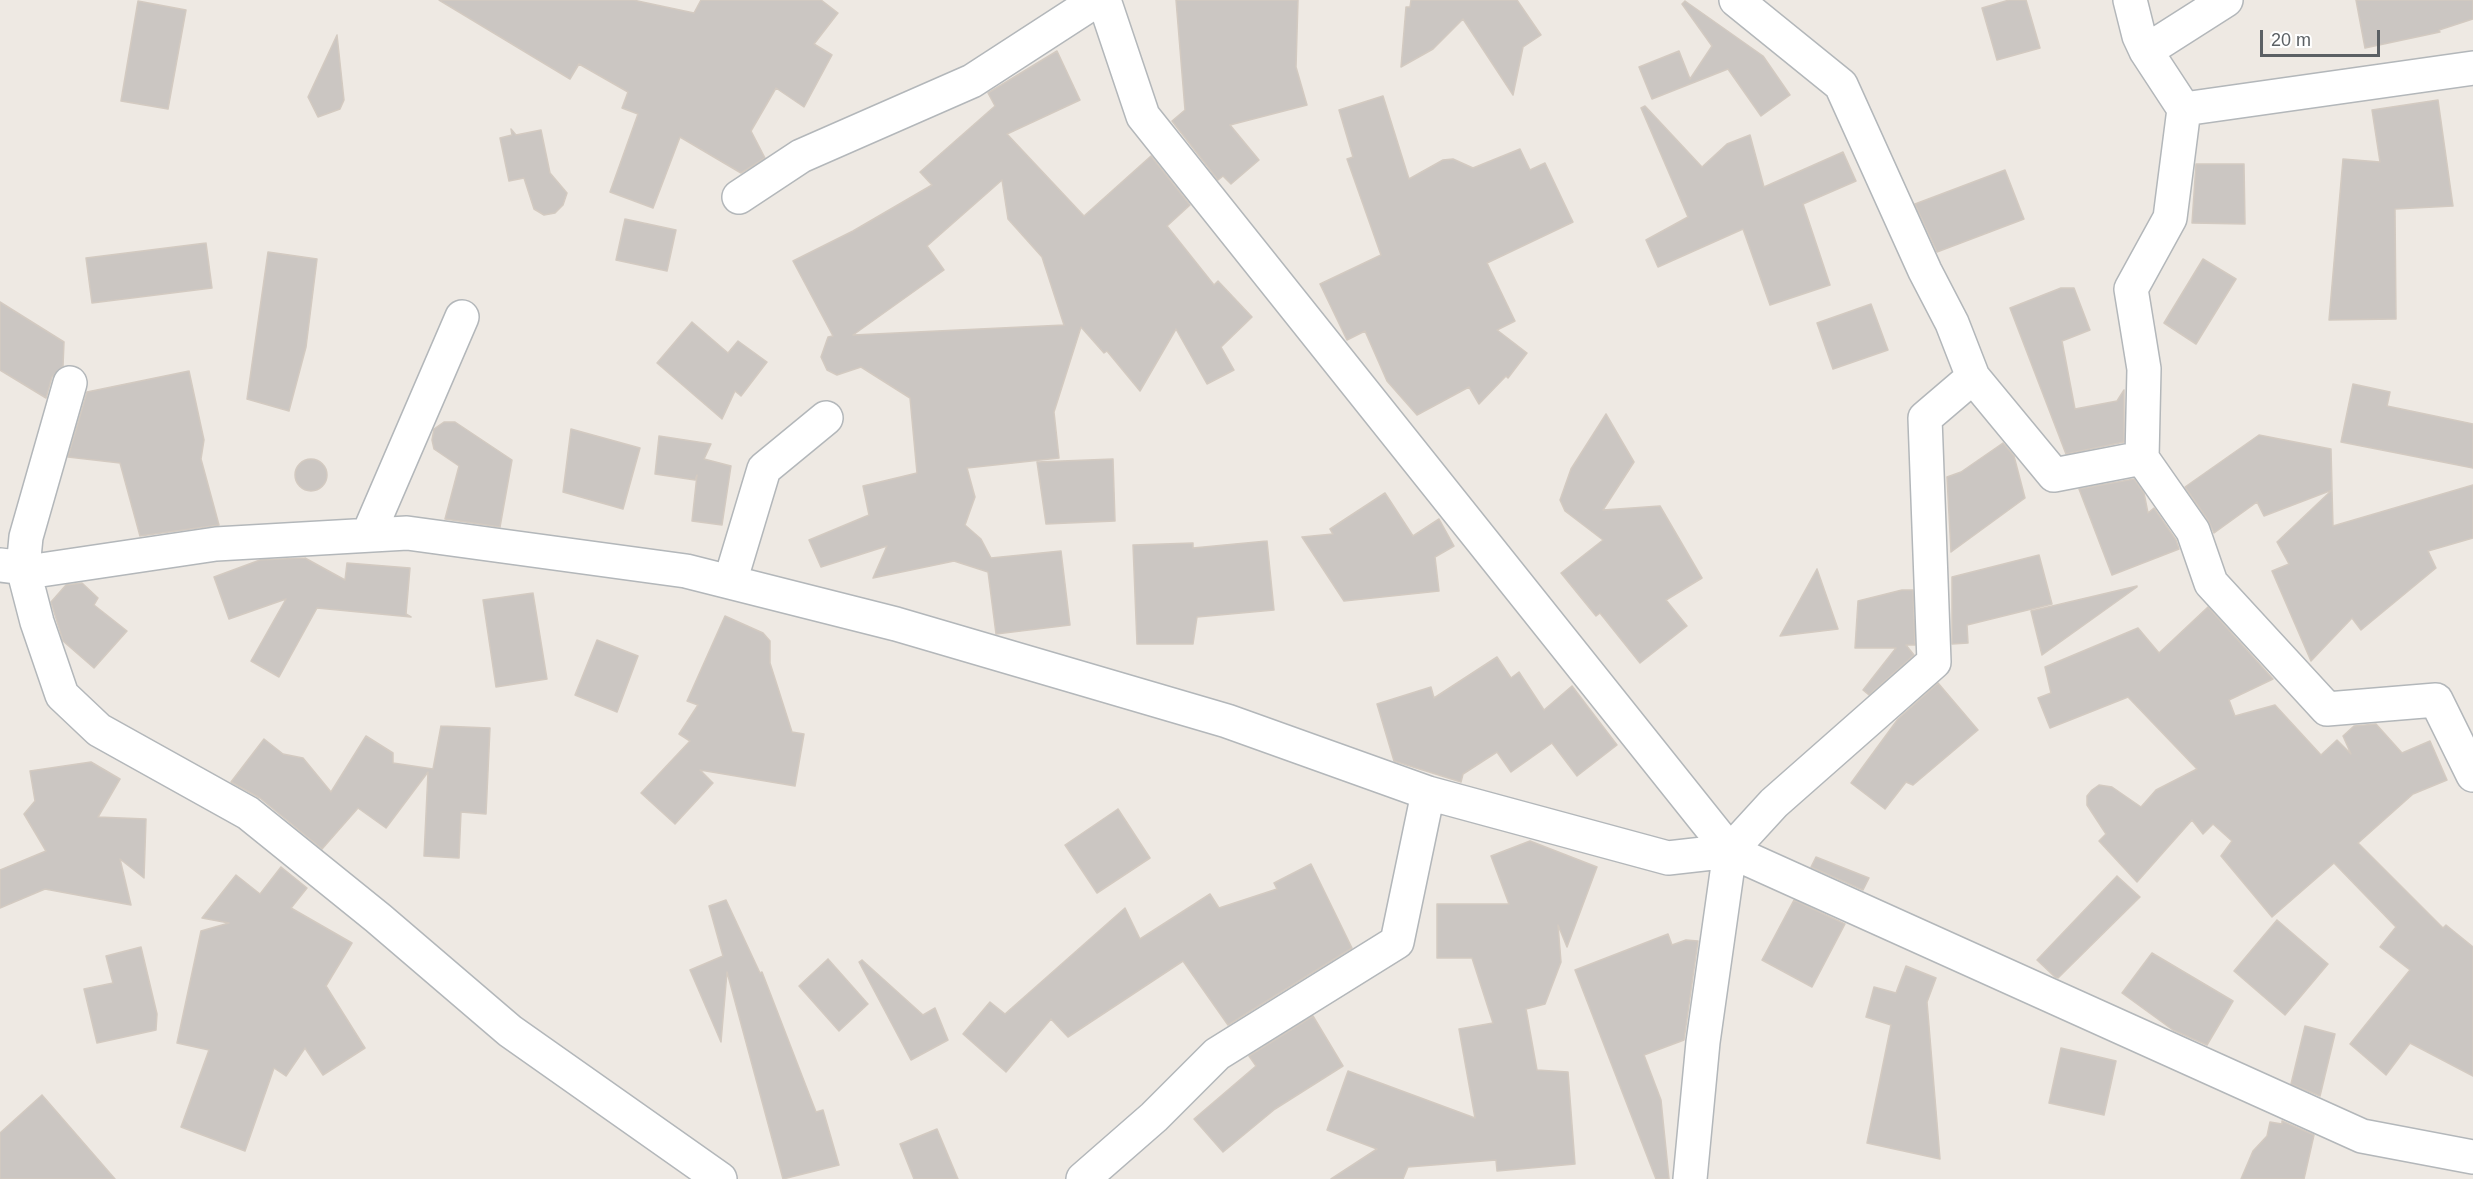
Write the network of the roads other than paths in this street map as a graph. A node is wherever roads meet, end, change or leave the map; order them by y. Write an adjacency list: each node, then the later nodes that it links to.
1 (1096, 0): 9 (street)
2 (1104, 0): 20 (street)
3 (1736, 0): 11 (street)
4 (2130, 0): 6 (street)
5 (2226, 0): 6 (street)
6 (2146, 51): 8 (street)
7 (2473, 68): 8 (street)
8 (2184, 109): 14 (street)
9 (739, 197)
10 (462, 317): 15 (street)
11 (1973, 377): 14 (street); 20 (street)
12 (70, 382): 16 (street)
13 (826, 418): 17 (street)
14 (2142, 458): 18 (street)
15 (368, 535): 16 (street); 17 (street)
16 (11, 567): 22 (street)
17 (730, 582): 19 (street)
18 (2473, 775)
19 (1428, 793): 20 (street); 23 (street)
20 (1730, 851): 21 (street); 24 (street)
21 (2473, 1157)
22 (720, 1179)
23 (1083, 1179)
24 (1690, 1179)

